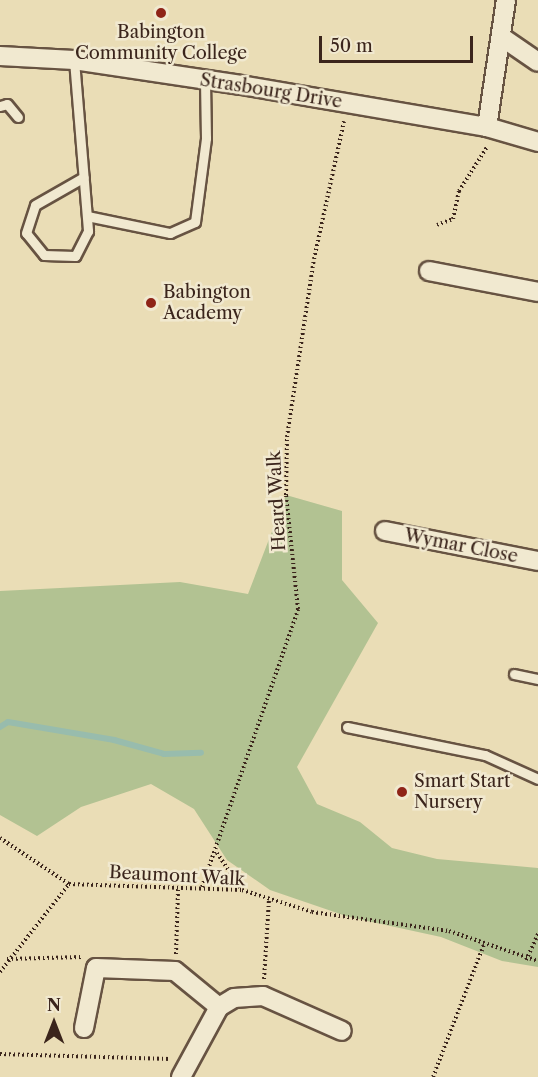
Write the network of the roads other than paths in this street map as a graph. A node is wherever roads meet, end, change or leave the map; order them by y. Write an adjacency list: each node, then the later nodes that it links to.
1 (506, 0): 2 (street)
2 (503, 38): 5 (street); 9 (street)
3 (0, 56): 4 (street, Strasbourg Drive)
4 (75, 60): 6 (street, Strasbourg Drive); 11 (lane)
5 (538, 62)
6 (205, 80): 9 (street, Strasbourg Drive); 12 (lane)
7 (0, 106): 8 (lane)
8 (18, 117)
9 (492, 129): 10 (street, Strasbourg Drive)
10 (538, 142)
11 (84, 177): 12 (lane); 12 (lane)
12 (87, 216)
13 (429, 271): 14 (street)
14 (538, 292)
15 (385, 531): 16 (street, Wymar Close)
16 (538, 561)
17 (514, 674): 18 (lane)
18 (538, 679)
19 (347, 727): 20 (lane)
20 (538, 778)
21 (219, 1007): 22 (street); 23 (street); 24 (street)
22 (84, 1029)
23 (342, 1031)
24 (181, 1077)

